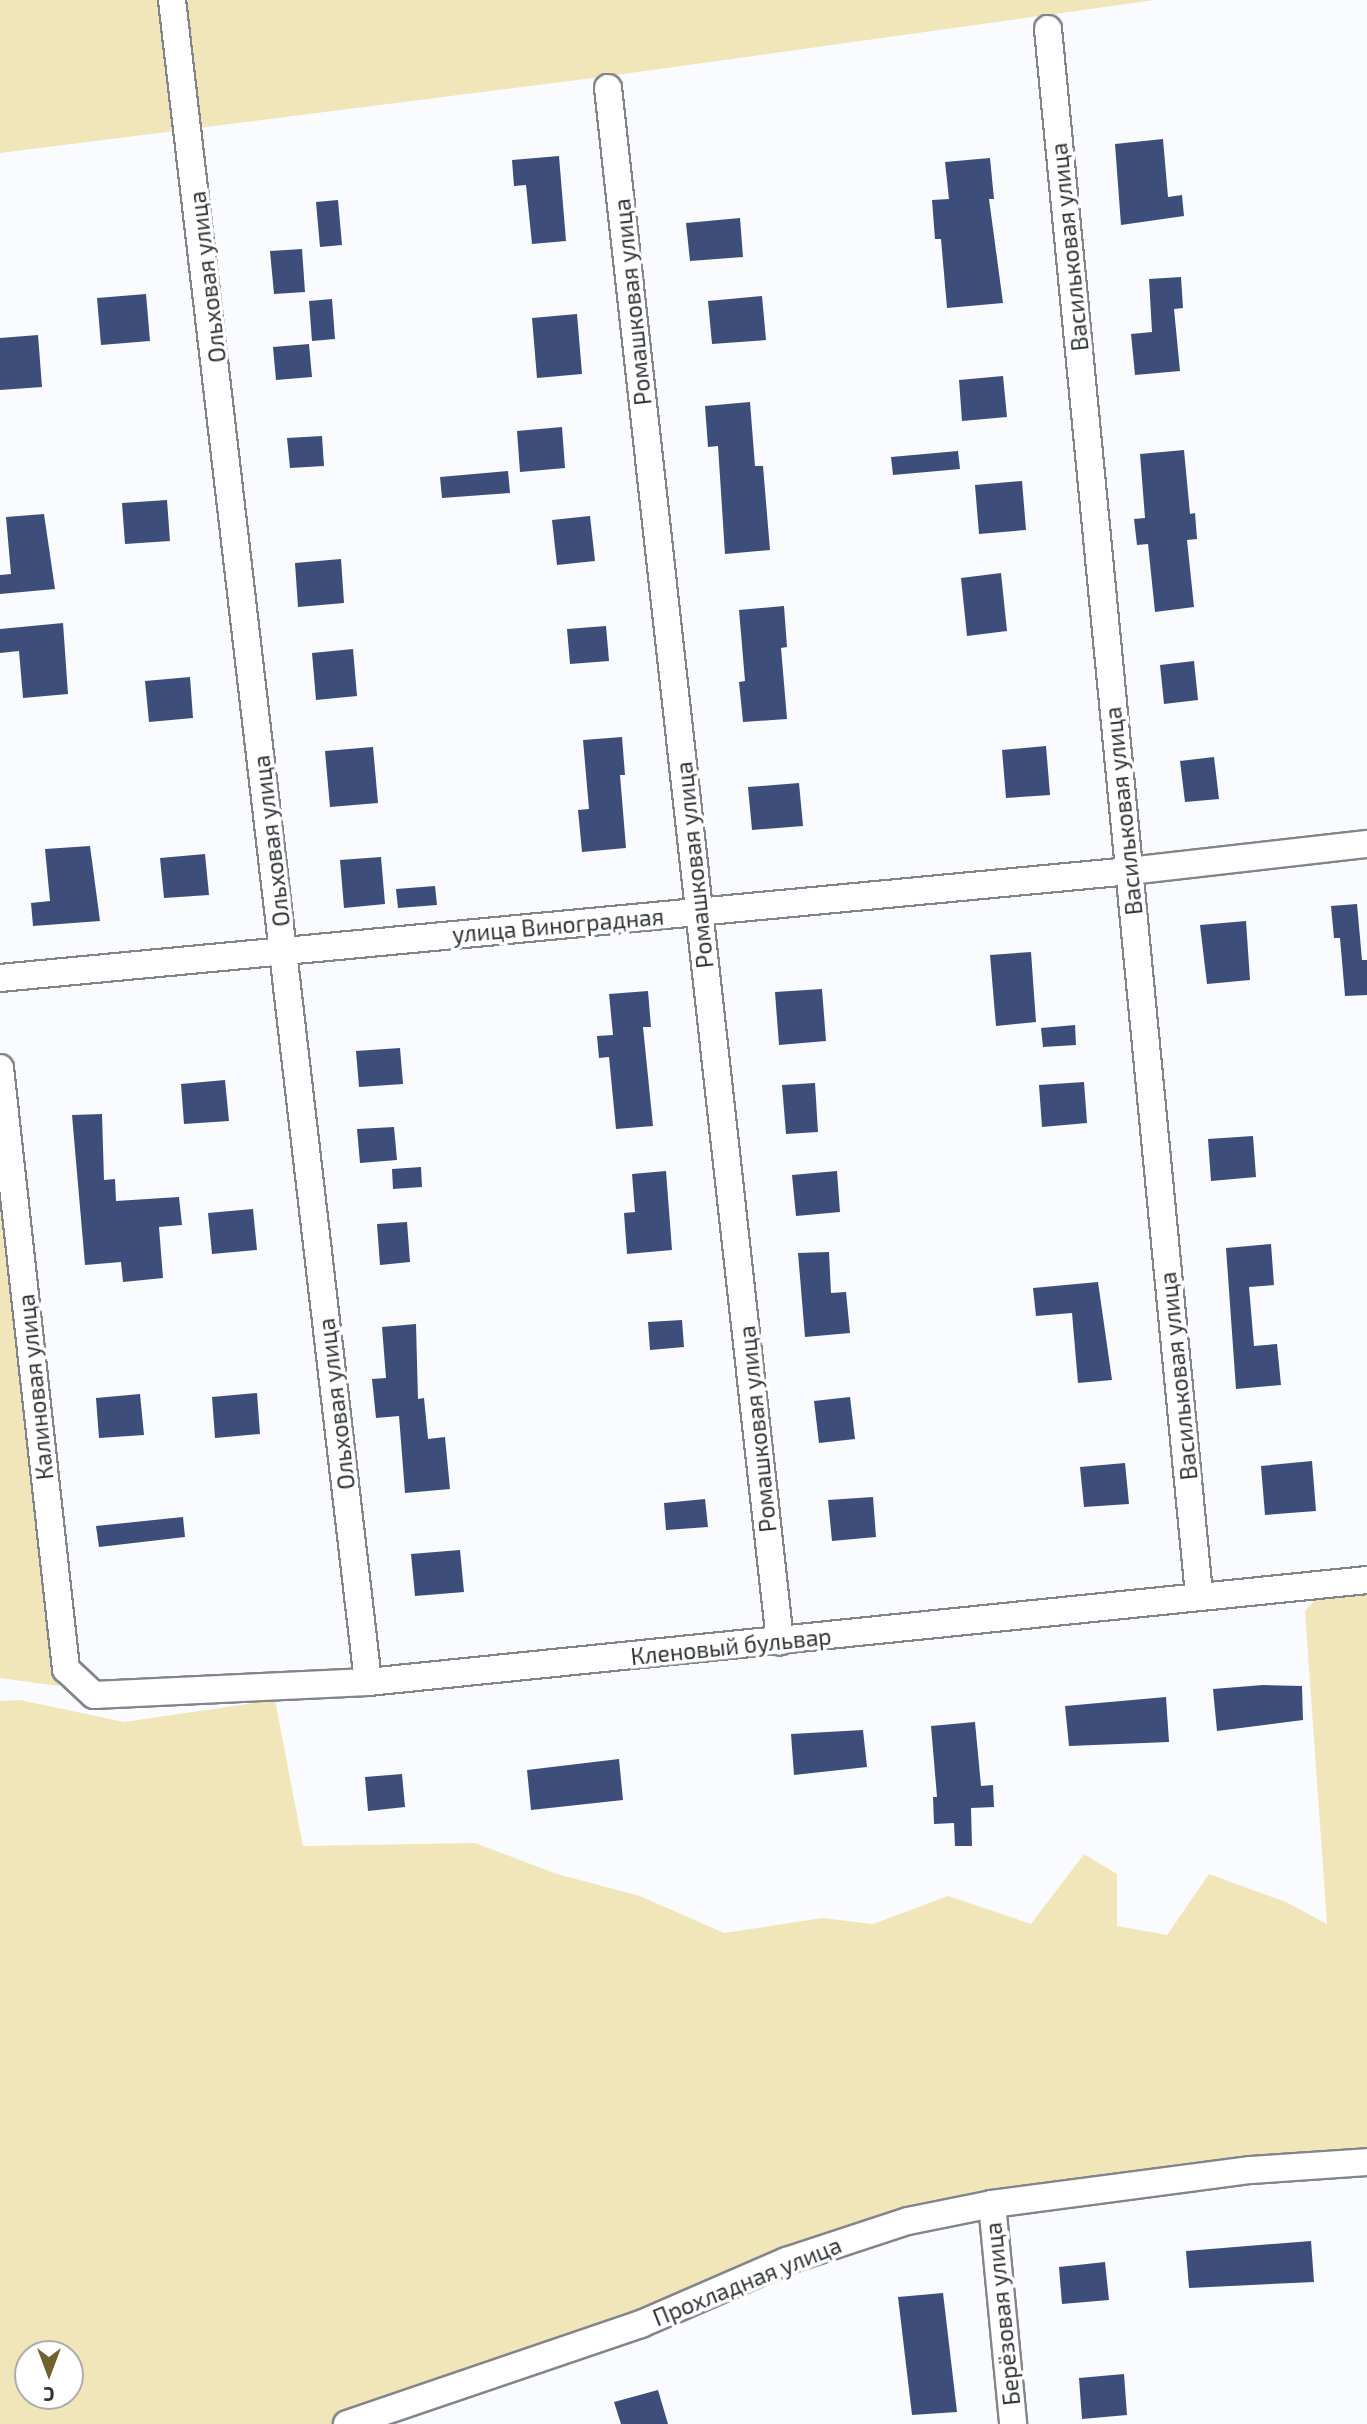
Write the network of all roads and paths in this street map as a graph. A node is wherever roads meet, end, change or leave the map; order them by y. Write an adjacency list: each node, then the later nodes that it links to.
1 (172, 0): 7 (street, Ольховая улица)
2 (1048, 29): 5 (street, Васильковая улица)
3 (608, 88): 6 (street, Ромашковая улица)
4 (1367, 844): 5 (street, улица Виноградная)
5 (1129, 871): 6 (street, улица Виноградная); 11 (street, Васильковая улица)
6 (699, 912): 7 (street, улица Виноградная); 12 (street, Ромашковая улица)
7 (284, 951): 8 (street, улица Виноградная); 13 (street, Ольховая улица)
8 (0, 978)
9 (0, 1068): 14 (street, Калиновая улица)
10 (1367, 1580): 11 (street, Кленовый бульвар)
11 (1199, 1594): 12 (street, Кленовый бульвар)
12 (780, 1642): 13 (street, Кленовый бульвар)
13 (368, 1682): 14 (street, Кленовый бульвар)
14 (94, 1695)
15 (1367, 2162): 16 (street, Прохладная улица)
16 (992, 2204): 17 (street, Прохладная улица); 18 (street, Берёзовая улица)
17 (347, 2424)
18 (1013, 2424)

